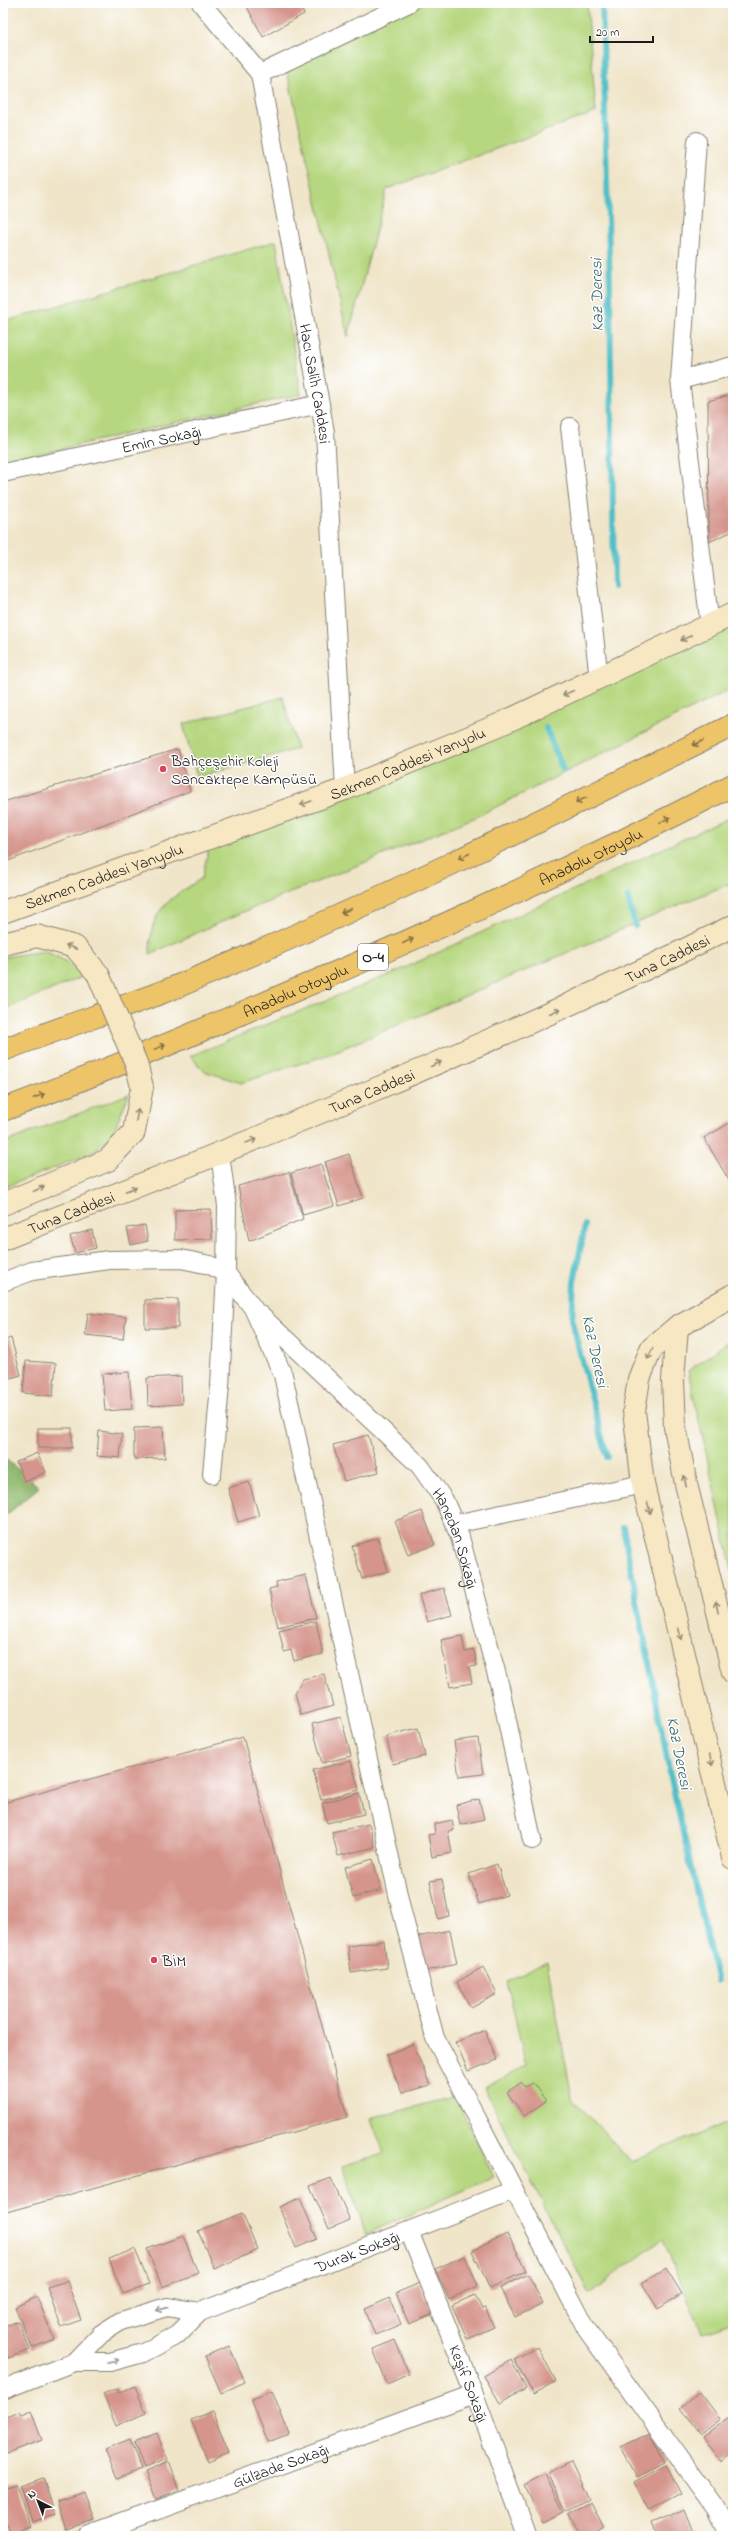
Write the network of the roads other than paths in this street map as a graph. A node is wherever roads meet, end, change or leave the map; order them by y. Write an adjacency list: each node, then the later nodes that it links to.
1 (201, 3): 3 (street, Hacı Salih Caddesi)
2 (402, 4): 3 (street)
3 (260, 74): 7 (street, Hacı Salih Caddesi)
4 (697, 141): 6 (street)
5 (733, 366): 6 (street)
6 (680, 380): 11 (street)
7 (320, 404): 9 (street, Emin Sokağı); 15 (street, Hacı Salih Caddesi)
8 (570, 427): 12 (street)
9 (3, 473)
10 (733, 614): 11 (main road, Sekmen Caddesi Yanyolu)
11 (710, 626): 12 (main road, Sekmen Caddesi Yanyolu, one-way to 12)
12 (600, 679): 15 (main road, Sekmen Caddesi Yanyolu, one-way to 15)
13 (733, 726): 19 (highway, one-way to 19)
14 (733, 784): 20 (highway, Anadolu Otoyolu / O-4, one-way to 14)
15 (345, 789): 16 (main road, Sekmen Caddesi Yanyolu, one-way to 16)
16 (3, 912)
17 (733, 926): 21 (main road, Tuna Caddesi, one-way to 17)
18 (3, 944): 22 (main road, one-way to 18, bridge)
19 (3, 1050)
20 (3, 1110)
21 (220, 1154): 23 (main road, Tuna Caddesi, one-way to 21); 24 (street)
22 (3, 1204)
23 (3, 1239)
24 (226, 1273): 25 (street); 27 (street); 29 (street)
25 (3, 1282)
26 (733, 1295): 28 (main road)
27 (253, 1308): 31 (street, Hanedan Sokağı); 35 (street)
28 (677, 1327): 30 (main road, one-way to 30); 32 (main road, one-way to 28)
29 (212, 1474)
30 (643, 1484): 31 (street); 34 (main road, one-way to 34)
31 (455, 1524): 33 (street, Hanedan Sokağı)
32 (733, 1672)
33 (532, 1840)
34 (733, 1858)
35 (514, 2190): 36 (street, Durak Sokağı); 41 (street)
36 (409, 2231): 37 (street, Durak Sokağı); 40 (street, Keşif Sokağı)
37 (200, 2312): 38 (street, Durak Sokağı, one-way to 37); 38 (street, Durak Sokağı, one-way to 38)
38 (74, 2362): 39 (street, Durak Sokağı)
39 (3, 2390)
40 (474, 2394): 43 (street, Gülzade Sokağı); 44 (street, Keşif Sokağı)
41 (716, 2508): 42 (street); 45 (street)
42 (733, 2520)
43 (87, 2536)
44 (527, 2536)
45 (730, 2536)

